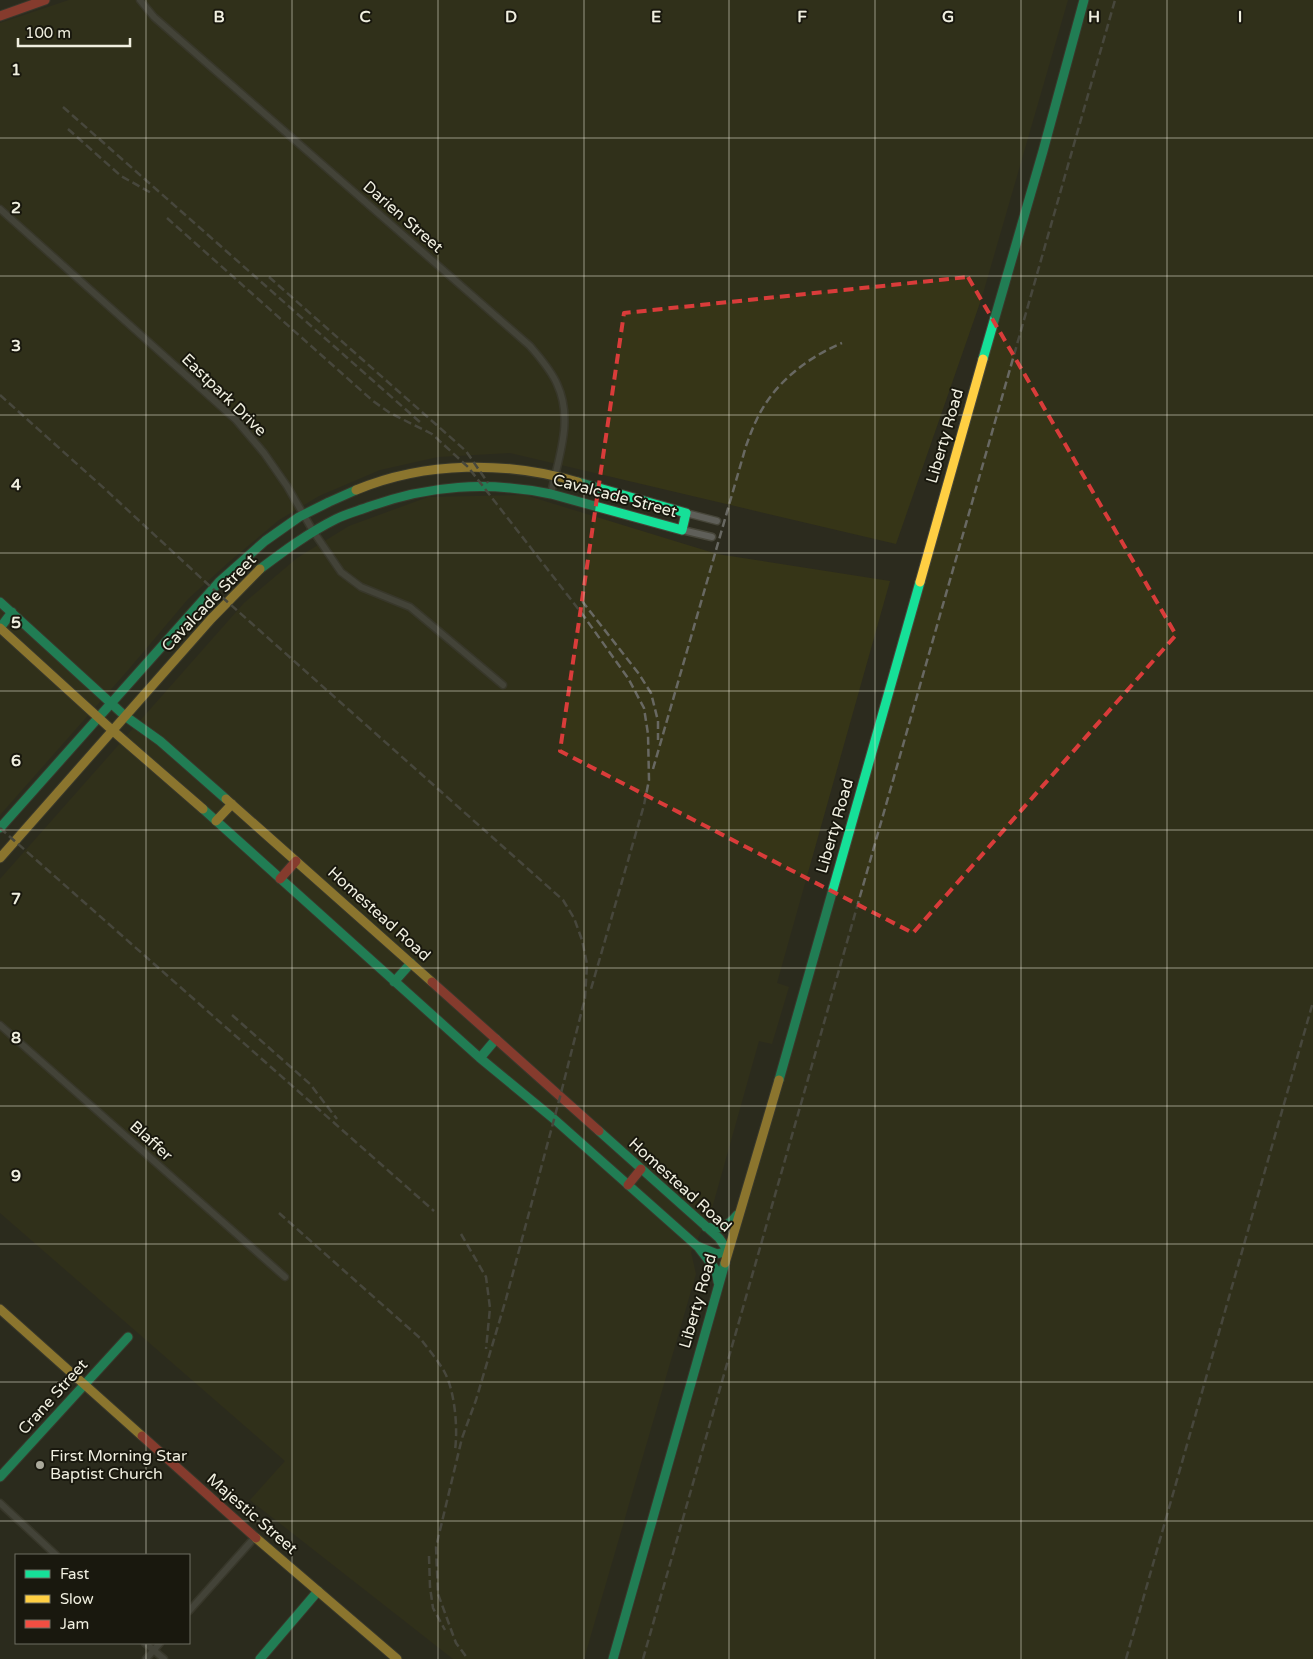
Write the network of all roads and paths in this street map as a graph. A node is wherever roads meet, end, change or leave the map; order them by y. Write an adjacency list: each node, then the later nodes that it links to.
1 (45, 0): 4 (main road)
2 (140, 0): 6 (street, Darien Street)
3 (1084, 0): 39 (main road, Liberty Road)
4 (0, 16)
5 (0, 209): 11 (street, Eastpark Drive)
6 (554, 476): 7 (main road, Cavalcade Street); 8 (street, Darien Street); 10 (main road, Cavalcade Street)
7 (384, 481): 9 (main road); 11 (main road, Cavalcade Street)
8 (551, 494): 9 (main road, Cavalcade Street); 13 (main road, Cavalcade Street)
9 (389, 499): 14 (main road, Cavalcade Street)
10 (686, 513): 12 (street, Cavalcade Street); 13 (main road)
11 (303, 516): 14 (street, Eastpark Drive); 17 (main road, Cavalcade Street)
12 (717, 521)
13 (682, 530): 15 (street, Cavalcade Street)
14 (313, 531): 19 (main road, Cavalcade Street); 21 (street, Eastpark Drive)
15 (712, 537)
16 (0, 602): 18 (main road, Homestead Road)
17 (197, 608): 19 (main road); 22 (main road, Cavalcade Street)
18 (12, 612): 20 (main road); 22 (main road, Homestead Road)
19 (211, 619): 23 (main road, Cavalcade Street)
20 (0, 628): 24 (main road, Homestead Road)
21 (503, 685)
22 (111, 704): 23 (main road, Homestead Road); 24 (main road, Cavalcade Street)
23 (125, 716): 25 (main road, Cavalcade Street); 26 (main road, Homestead Road)
24 (99, 718): 25 (main road, Homestead Road); 28 (main road, Cavalcade Street)
25 (112, 730): 27 (main road, Homestead Road); 29 (main road, Cavalcade Street)
26 (232, 804): 27 (main road); 30 (main road, Homestead Road)
27 (216, 821): 31 (main road, Homestead Road)
28 (0, 828)
29 (0, 858)
30 (296, 861): 31 (main road); 32 (main road, Homestead Road)
31 (280, 879): 33 (main road, Homestead Road)
32 (411, 963): 33 (main road); 35 (main road, Homestead Road)
33 (394, 982): 36 (main road, Homestead Road)
34 (0, 1025): 43 (street, Blaffer)
35 (496, 1039): 36 (main road); 37 (main road, Homestead Road)
36 (480, 1058): 38 (main road, Homestead Road)
37 (641, 1170): 38 (main road); 40 (main road, Homestead Road)
38 (628, 1185): 41 (main road, Homestead Road)
39 (742, 1203): 40 (main road); 42 (main road, Liberty Road)
40 (706, 1227): 42 (main road, Homestead Road)
41 (698, 1246): 42 (main road, Homestead Road); 44 (main road)
42 (728, 1251): 44 (main road, Liberty Road)
43 (285, 1277)
44 (718, 1285): 61 (main road, Liberty Road)
45 (0, 1309): 47 (main road, Majestic Street)
46 (128, 1337): 47 (main road, Crane Street)
47 (85, 1385): 48 (main road, Crane Street); 50 (main road, Majestic Street)
48 (0, 1478)
49 (0, 1503): 51 (street)
50 (255, 1537): 52 (main road, Majestic Street); 53 (street)
51 (55, 1554)
52 (318, 1591): 59 (main road); 60 (main road, Majestic Street)
53 (190, 1610)
54 (146, 1644): 56 (street)
55 (159, 1644): 56 (street)
56 (154, 1650): 57 (street); 58 (street)
57 (146, 1659)
58 (164, 1659)
59 (260, 1659)
60 (397, 1659)
61 (613, 1659)

